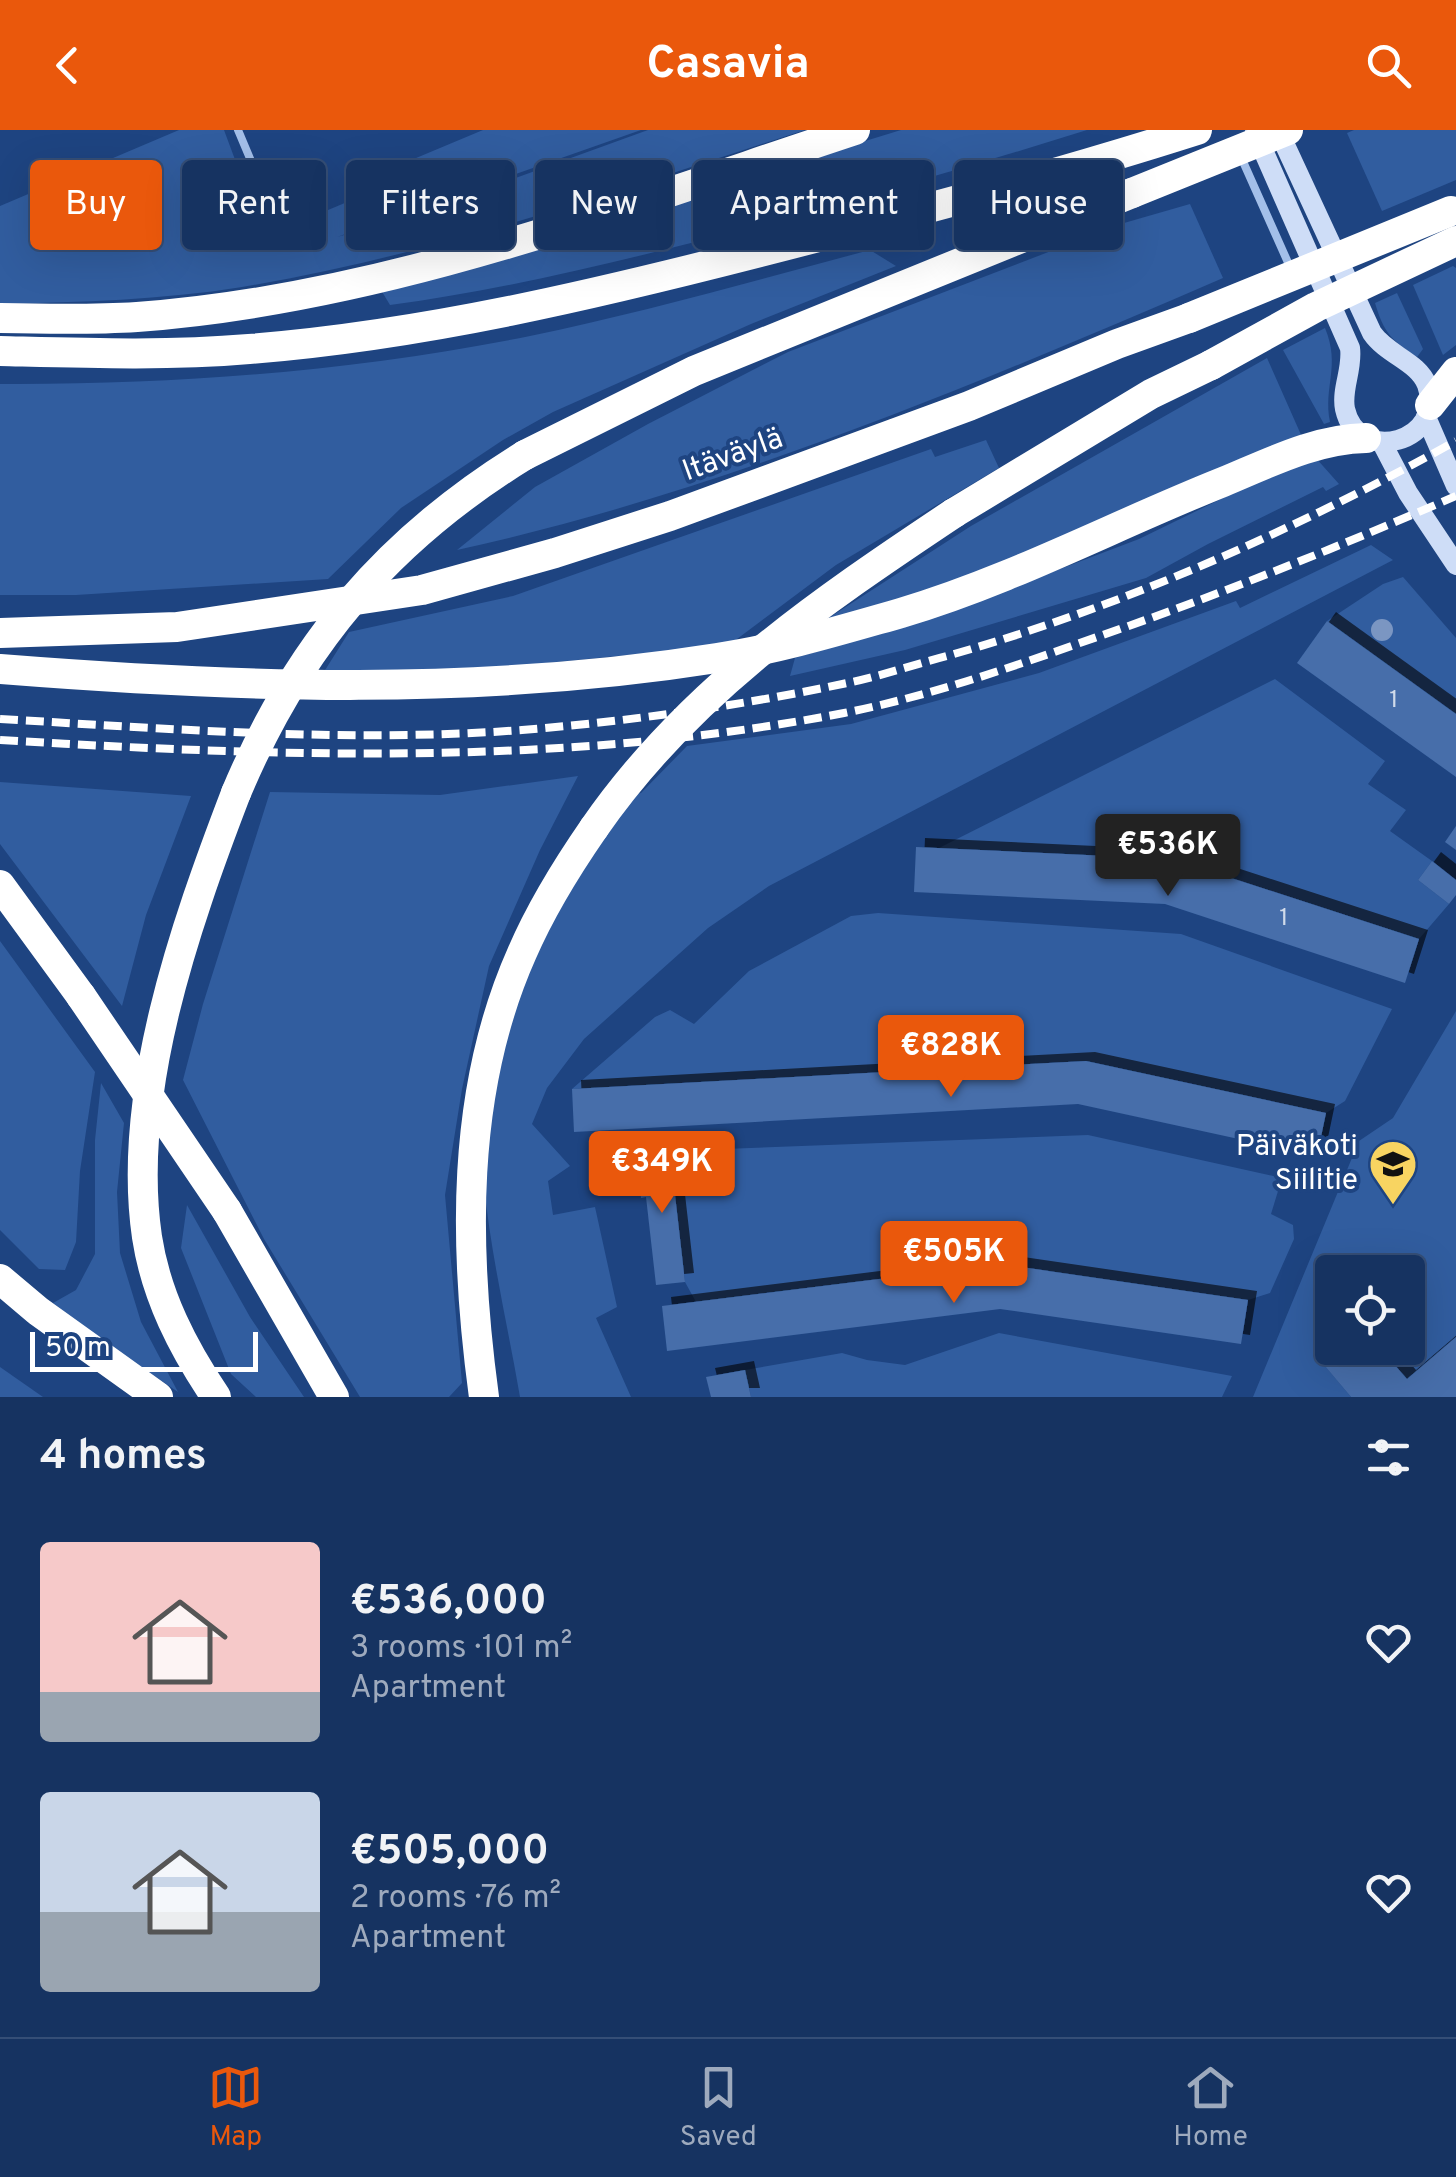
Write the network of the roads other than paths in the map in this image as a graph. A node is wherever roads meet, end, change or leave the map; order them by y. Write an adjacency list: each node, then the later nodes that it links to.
1 (238, 130): 8 (lane)
2 (855, 130): 12 (highway)
3 (1197, 130): 14 (highway)
4 (1254, 130): 17 (main road)
5 (1278, 130): 16 (main road)
6 (1288, 130): 25 (highway, bridge)
7 (1236, 147): 10 (lane)
8 (250, 160)
9 (1454, 220): 20 (highway, Itäväylä, bridge); 27 (highway, bridge)
10 (1298, 285)
11 (1306, 302): 13 (lane)
12 (0, 318)
13 (1321, 323)
14 (0, 350)
15 (1456, 372): 16 (highway)
16 (1428, 411): 17 (main road); 18 (main road)
17 (1374, 440): 19 (main road); 21 (highway)
18 (1456, 486)
19 (1456, 565)
20 (0, 633)
21 (0, 669)
22 (0, 886): 26 (highway, bridge)
23 (0, 1279): 24 (highway)
24 (158, 1397)
25 (216, 1397)
26 (334, 1397)
27 (484, 1397)

